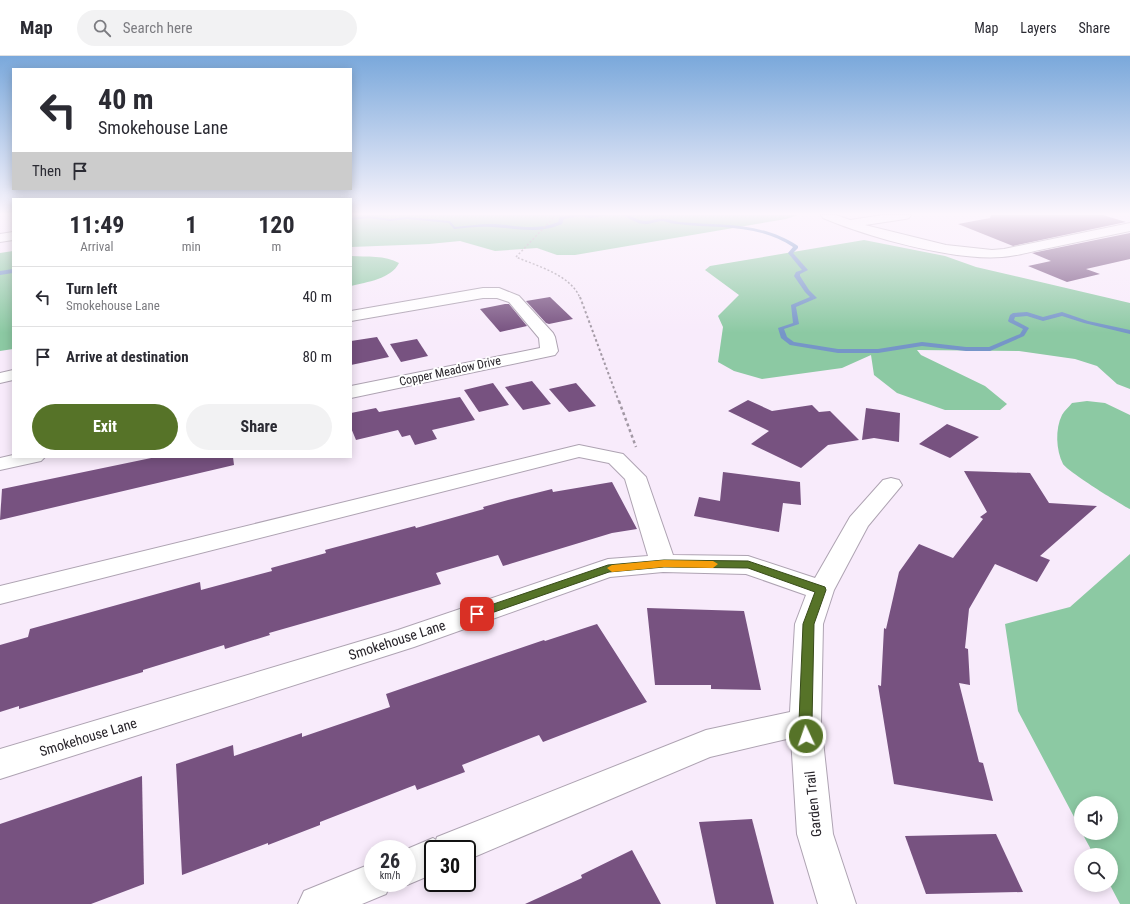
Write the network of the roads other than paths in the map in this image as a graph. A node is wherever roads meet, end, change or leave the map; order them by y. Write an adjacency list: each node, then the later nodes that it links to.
1 (352, 316): 4 (street, Copper Meadow Drive)
2 (12, 375): 3 (street)
3 (0, 378)
4 (352, 392)
5 (29, 458): 6 (street)
6 (0, 464)
7 (891, 485): 9 (street, Garden Trail)
8 (664, 563): 9 (street, Smokehouse Lane); 10 (street); 12 (street, Smokehouse Lane)
9 (821, 590): 11 (street, Garden Trail)
10 (0, 594)
11 (805, 722): 13 (street); 16 (street, Garden Trail)
12 (0, 764)
13 (472, 840)
14 (364, 885): 15 (street)
15 (317, 904)
16 (837, 904)

